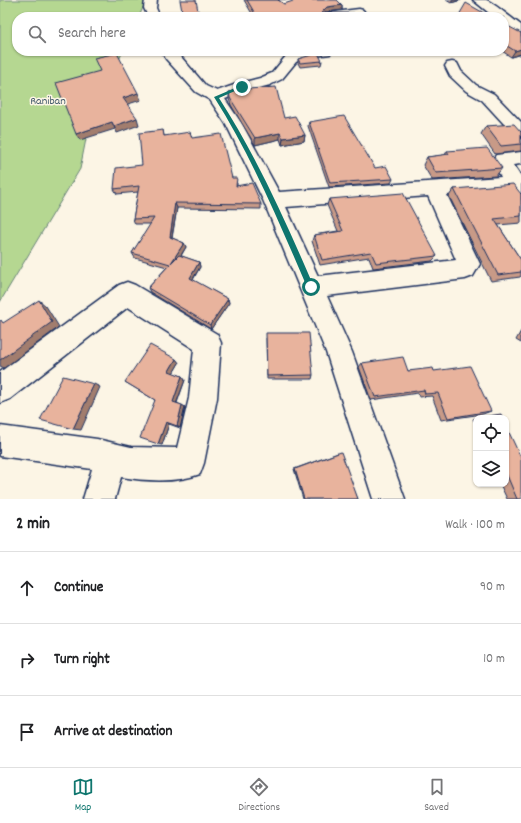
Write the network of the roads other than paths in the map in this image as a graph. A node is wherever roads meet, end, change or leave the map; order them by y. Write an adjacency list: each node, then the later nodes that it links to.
1 (151, 0): 6 (street)
2 (297, 0): 5 (street)
3 (350, 0): 7 (street)
4 (479, 0): 8 (street)
5 (283, 3)
6 (152, 12)
7 (358, 12)
8 (494, 12)
9 (509, 24): 10 (street)
10 (521, 31)
11 (171, 56): 14 (street)
12 (298, 56): 14 (street)
13 (452, 66): 15 (street)
14 (216, 97): 19 (street)
15 (521, 132)
16 (521, 158): 17 (street)
17 (517, 187): 18 (street)
18 (434, 188): 19 (street); 20 (street)
19 (273, 200): 20 (street)
20 (311, 287): 25 (street)
21 (0, 389): 23 (street)
22 (0, 441): 23 (street)
23 (110, 460): 24 (street)
24 (99, 499)
25 (389, 499)

